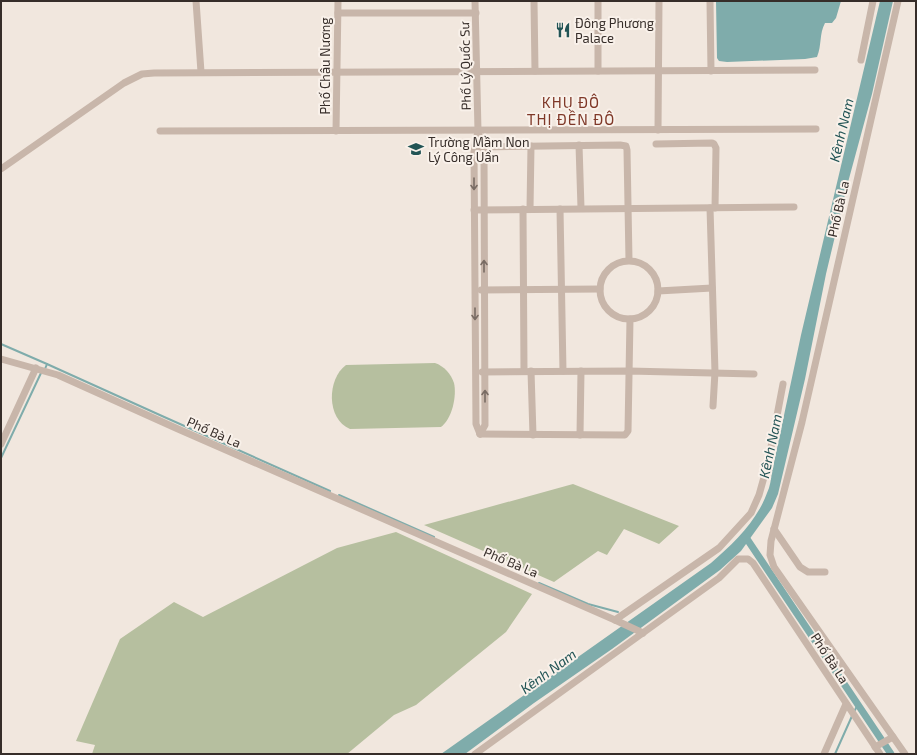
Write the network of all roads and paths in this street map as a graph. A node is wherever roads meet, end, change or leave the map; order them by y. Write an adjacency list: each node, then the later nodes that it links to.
1 (196, 1): 19 (street)
2 (338, 1): 10 (street, Phố Châu Nương)
3 (475, 1): 11 (street, Phố Lý Quốc Sư)
4 (534, 1): 15 (street)
5 (598, 1): 16 (street)
6 (659, 1): 17 (street)
7 (710, 1): 18 (street)
8 (873, 1): 12 (street)
9 (898, 1): 64 (street, Phố Bà La)
10 (338, 13): 11 (street); 20 (street, Phố Châu Nương)
11 (476, 13): 14 (street, Phố Lý Quốc Sư)
12 (861, 60)
13 (815, 70): 18 (street)
14 (477, 71): 15 (street); 20 (street); 25 (street, Phố Lý Quốc Sư)
15 (535, 71): 16 (street)
16 (598, 71): 17 (street)
17 (659, 71): 18 (street); 22 (street)
18 (711, 71)
19 (201, 72): 20 (street); 30 (street)
20 (338, 72): 24 (street, Phố Châu Nương)
21 (816, 129): 22 (street)
22 (658, 130): 25 (street)
23 (160, 131): 24 (street)
24 (336, 131): 25 (street)
25 (478, 131): 29 (street, Phố Lý Quốc Sư)
26 (656, 144): 35 (street)
27 (579, 145): 28 (street); 31 (street); 34 (street)
28 (531, 146): 29 (street); 36 (street)
29 (479, 147): 37 (street, one-way to 37); 38 (street)
30 (1, 169)
31 (628, 207): 34 (street); 35 (street); 39 (street)
32 (794, 207): 35 (street)
33 (560, 208): 34 (street); 36 (street); 41 (street)
34 (581, 208)
35 (713, 208): 40 (street)
36 (526, 209): 38 (street); 45 (street)
37 (474, 210): 38 (street); 43 (street)
38 (484, 210): 44 (street, one-way to 38)
39 (629, 260): 42 (street); 46 (street)
40 (712, 288): 46 (street); 56 (street)
41 (561, 289): 42 (street); 45 (street); 51 (street)
42 (600, 289): 47 (street)
43 (475, 290): 44 (street); 54 (street, one-way to 54)
44 (484, 290): 45 (street); 55 (street)
45 (523, 290): 50 (street)
46 (658, 291): 47 (street)
47 (630, 319): 53 (street)
48 (1, 359): 49 (street, Phố Bà La)
49 (36, 368): 63 (street); 66 (street, Phố Bà La)
50 (528, 371): 51 (street); 55 (street); 61 (street)
51 (563, 371): 52 (street)
52 (581, 371): 53 (street); 62 (street)
53 (629, 371): 56 (street); 62 (street)
54 (476, 372): 55 (street); 60 (street)
55 (485, 372): 60 (street, one-way to 55)
56 (714, 372): 57 (street); 59 (street)
57 (754, 374)
58 (783, 384): 66 (street)
59 (713, 406)
60 (480, 434): 61 (street)
61 (534, 435): 62 (street)
62 (580, 435)
63 (1, 444)
64 (774, 529): 65 (street); 69 (street, Phố Bà La)
65 (825, 572)
66 (616, 620): 67 (street, Phố Bà La)
67 (643, 633): 68 (street, Phố Bà La); 71 (street)
68 (848, 707): 70 (street, Phố Bà La); 72 (street)
69 (893, 737): 70 (street); 74 (street)
70 (875, 747): 73 (street, Phố Bà La)
71 (475, 754)
72 (824, 754)
73 (880, 754)
74 (905, 754)

